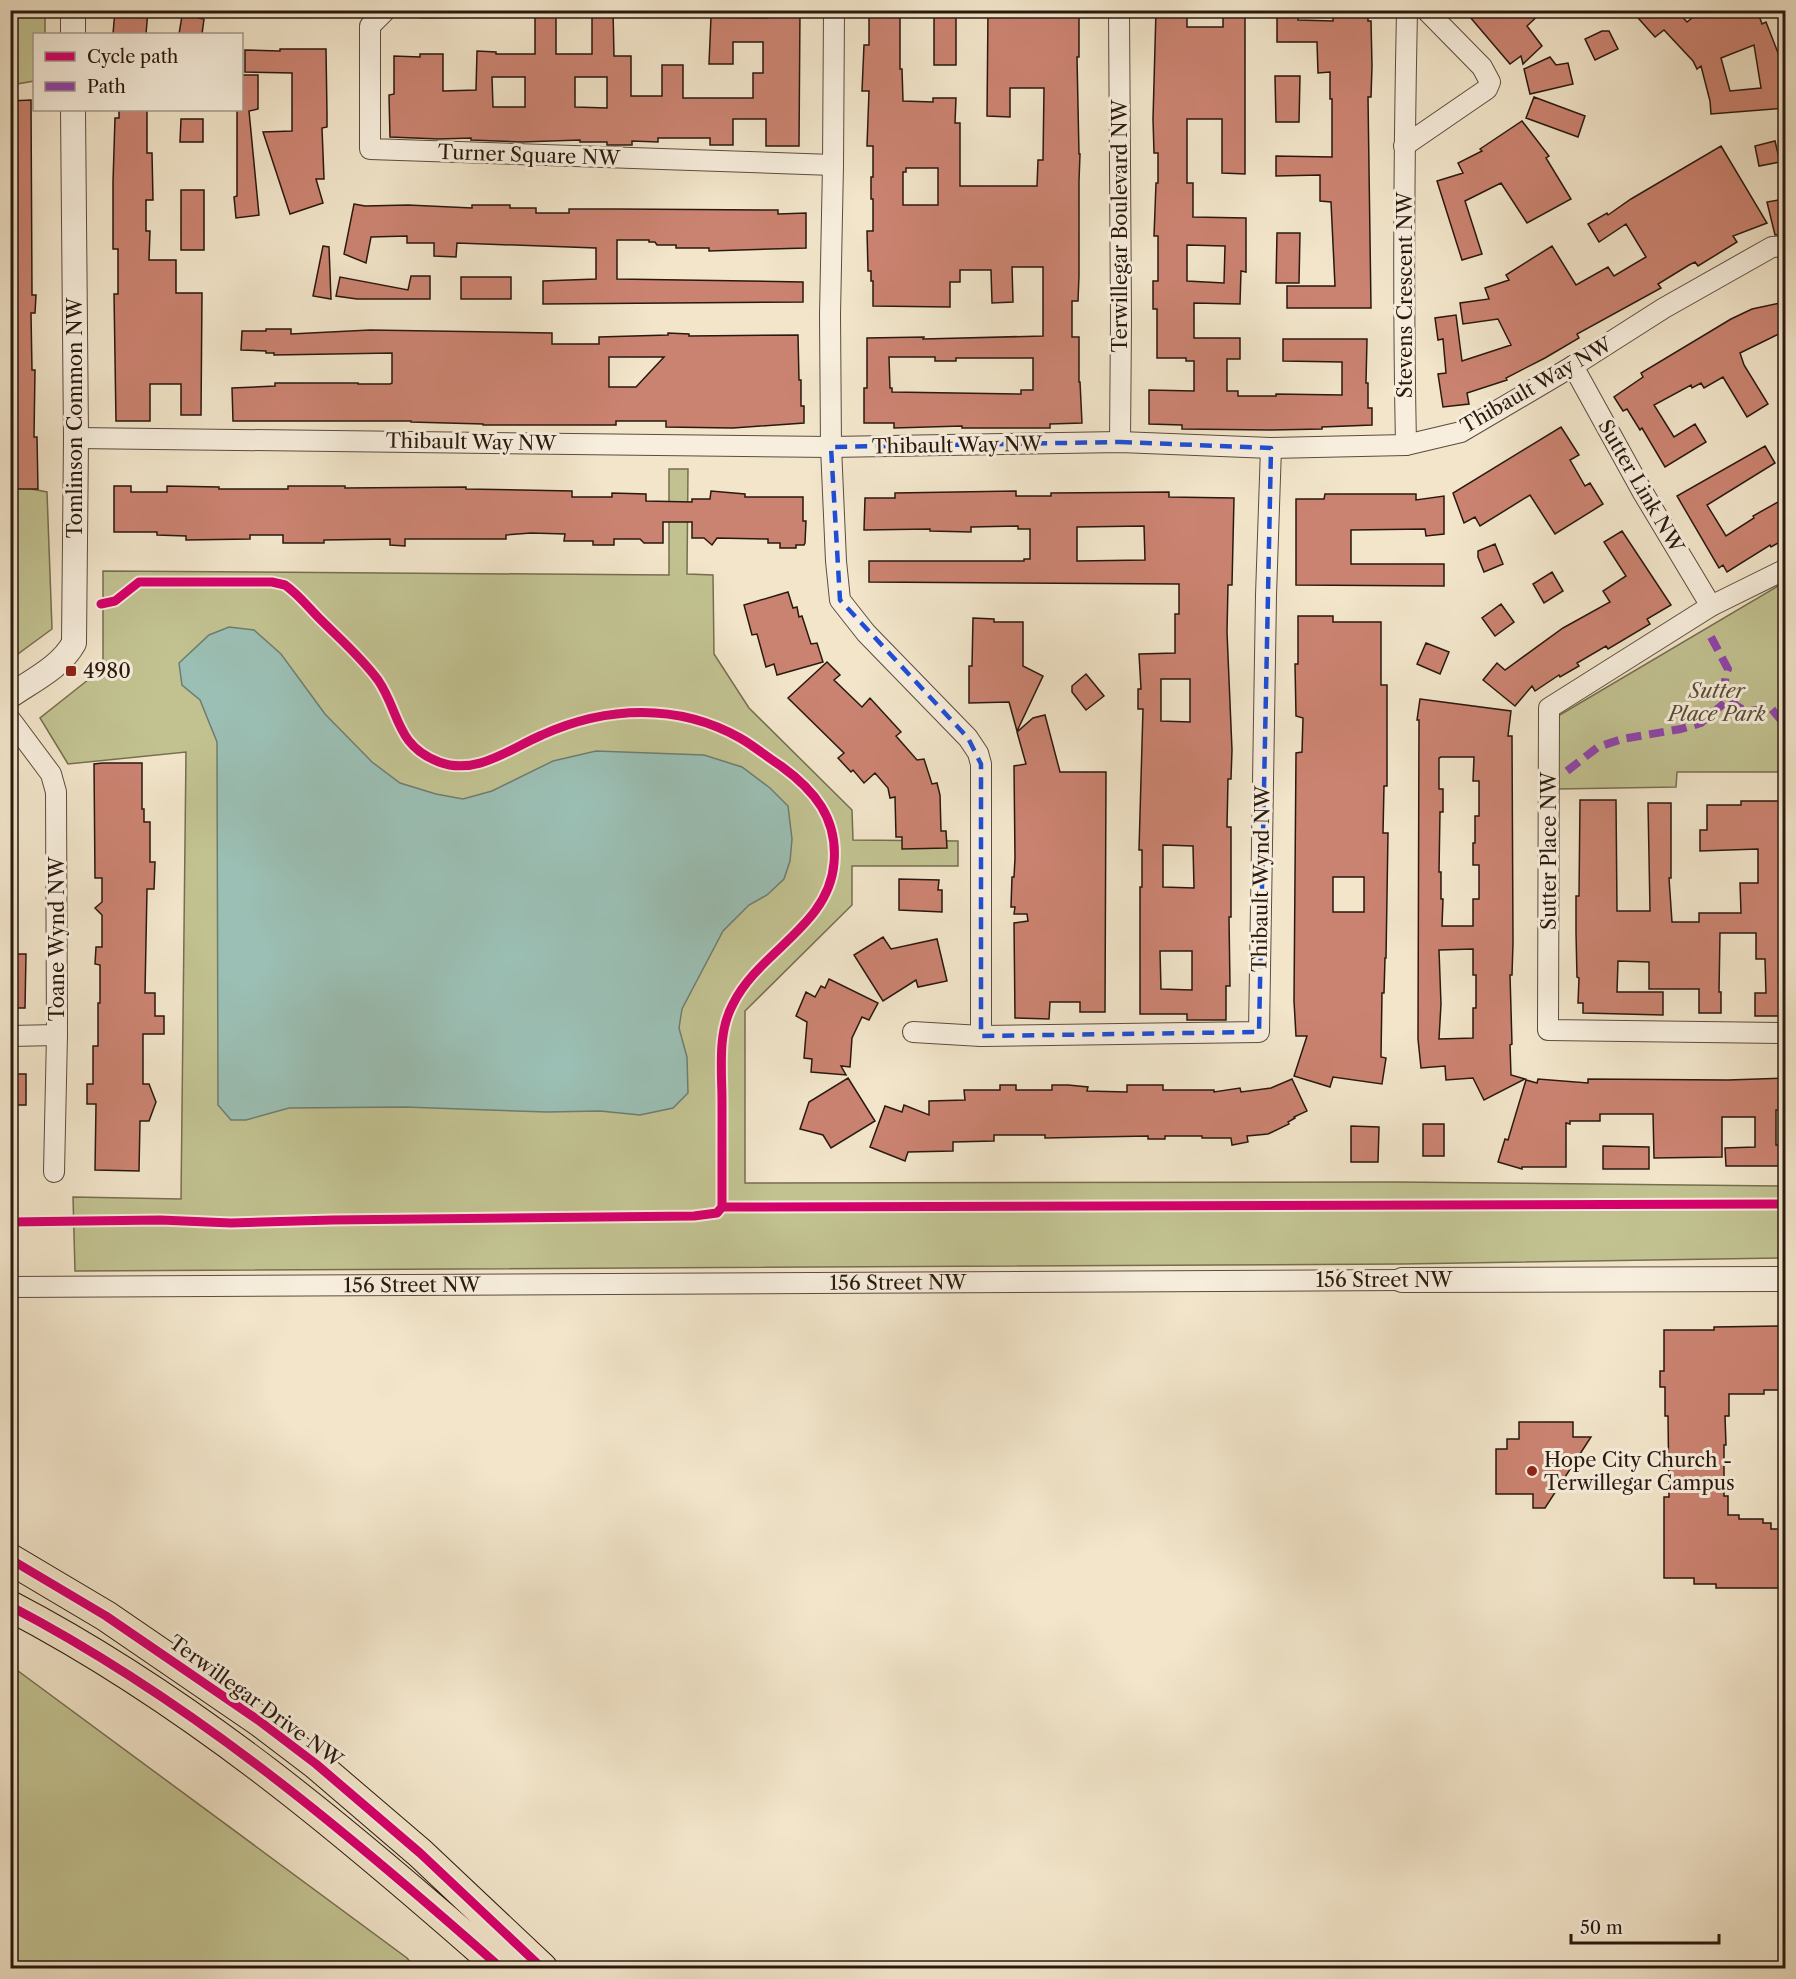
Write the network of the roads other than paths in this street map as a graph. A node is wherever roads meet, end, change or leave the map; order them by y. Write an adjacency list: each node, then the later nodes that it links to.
1 (73, 10): 7 (street)
2 (386, 10): 10 (street, Turner Square NW)
3 (834, 10): 10 (street)
4 (1119, 10): 14 (street, Terwillegar Boulevard NW)
5 (1407, 10): 9 (street, Stevens Crescent NW)
6 (1425, 10): 9 (street)
7 (73, 33)
8 (73, 111): 13 (street, Tomlinson Common NW)
9 (1404, 146): 15 (street, Stevens Crescent NW)
10 (833, 165): 16 (street)
11 (1785, 246): 12 (street, Thibault Way NW)
12 (1573, 366): 15 (street, Thibault Way NW); 19 (street, Sutter Link NW)
13 (75, 438): 16 (street, Thibault Way NW); 20 (street, Tomlinson Common NW)
14 (1120, 442): 16 (street, Thibault Way NW); 17 (street, Thibault Way NW)
15 (1406, 445): 17 (street, Thibault Way NW)
16 (831, 447): 26 (street)
17 (1271, 448): 26 (street, Thibault Wynd NW)
18 (1785, 569): 19 (street, Sutter Place NW)
19 (1711, 606): 23 (street, Sutter Place NW)
20 (10, 696)
21 (10, 719): 24 (street, Toane Wynd NW)
22 (913, 1032): 26 (street, Thibault Wynd NW)
23 (1785, 1033)
24 (57, 1035): 25 (street); 27 (street, Toane Wynd NW)
25 (10, 1036)
26 (981, 1036)
27 (54, 1172)
28 (1785, 1279): 29 (street, 156 Street NW)
29 (1402, 1280): 30 (street, 156 Street NW)
30 (10, 1287)
31 (10, 1559): 34 (main road, Terwillegar Drive NW)
32 (10, 1606): 33 (main road)
33 (501, 1968)
34 (542, 1968)

